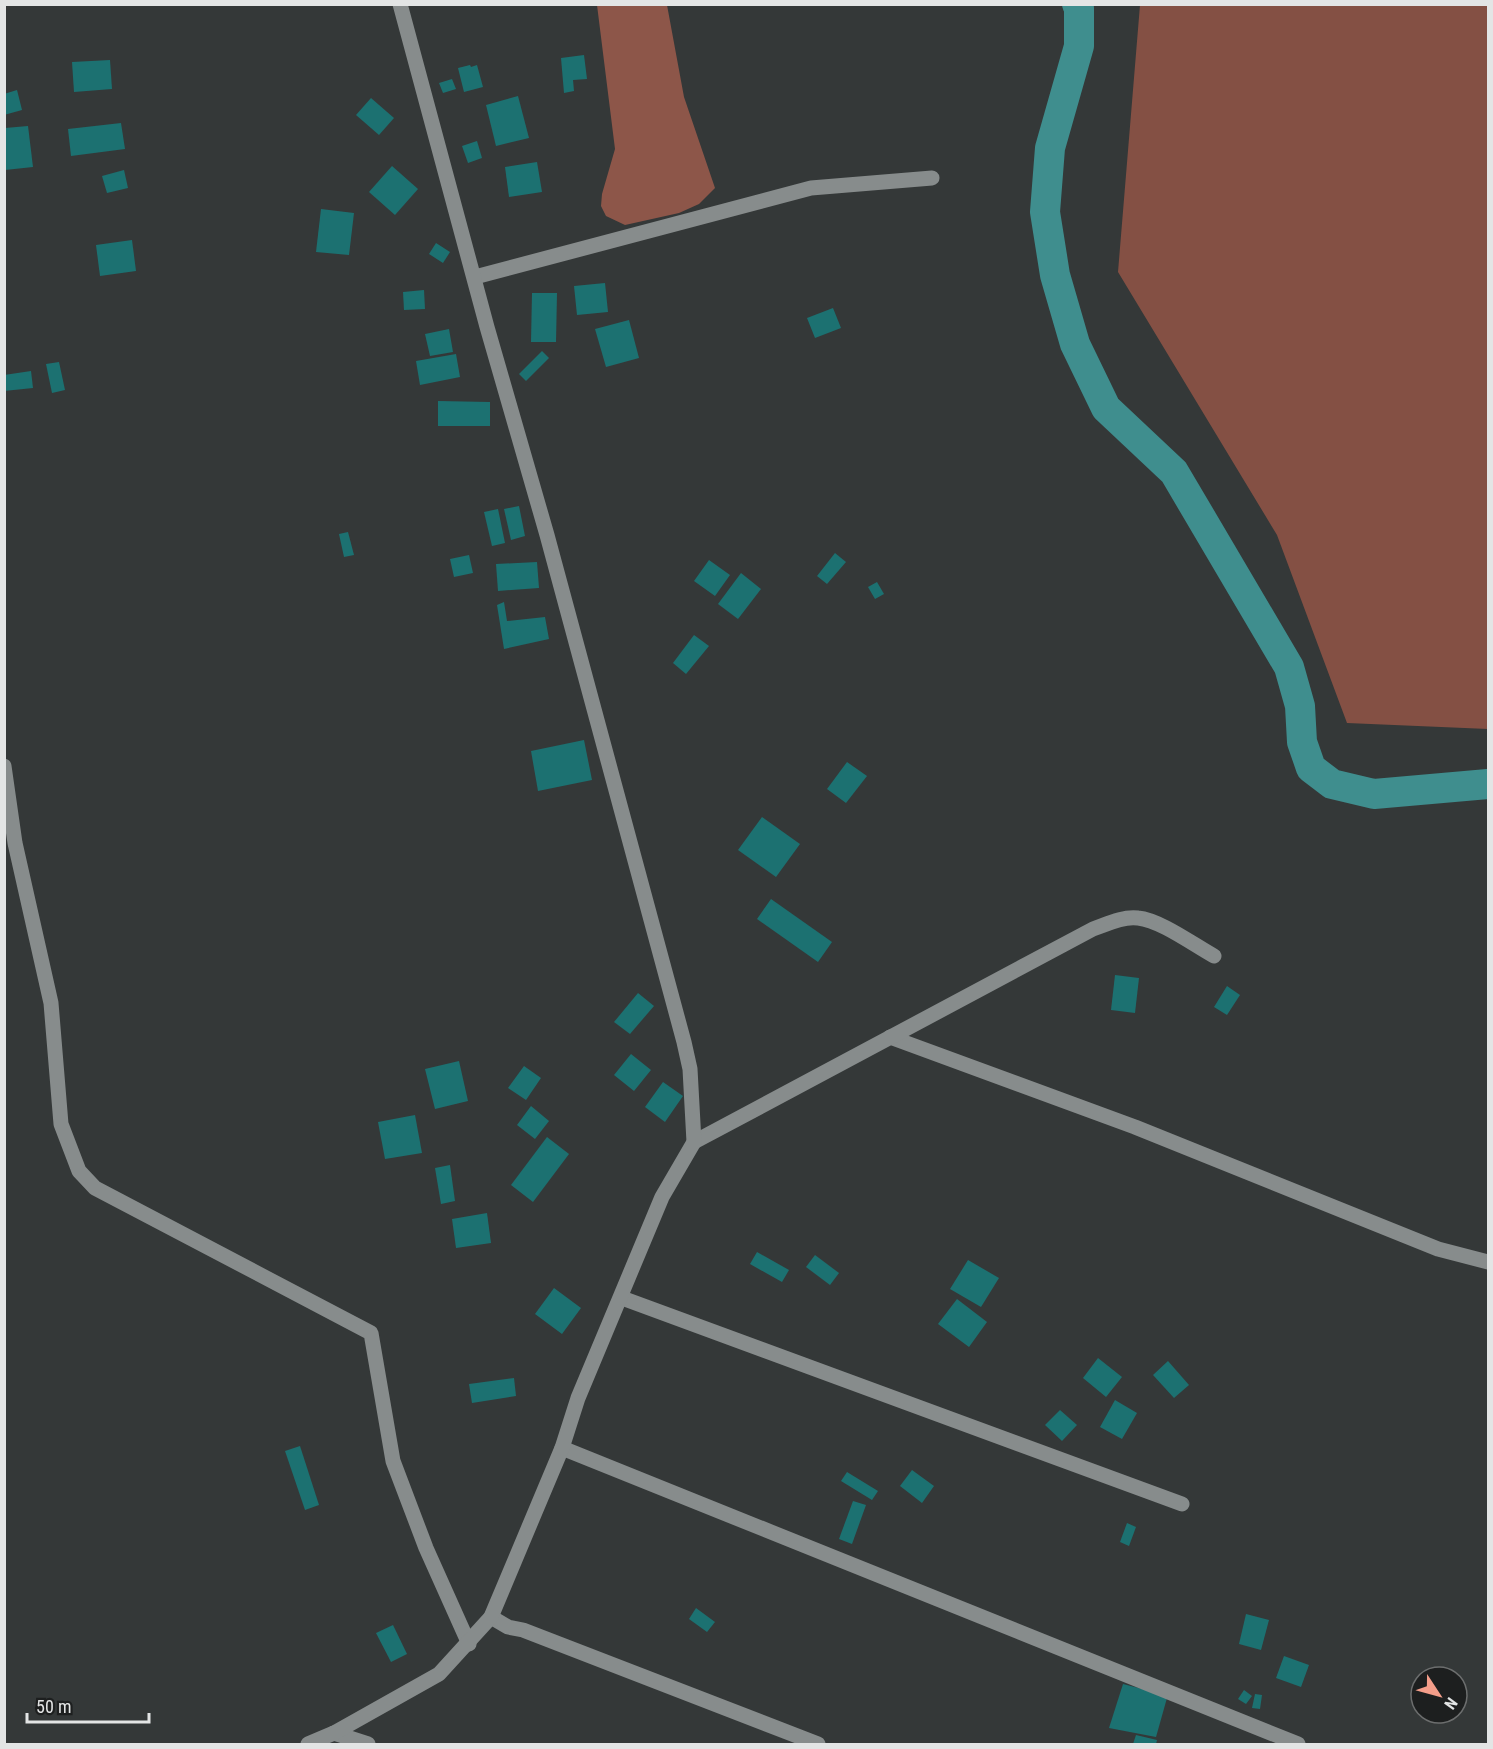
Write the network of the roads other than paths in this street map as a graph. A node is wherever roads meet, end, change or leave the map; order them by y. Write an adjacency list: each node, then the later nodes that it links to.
1 (400, 4): 3 (street)
2 (932, 178): 3 (street)
3 (475, 277): 7 (street)
4 (4, 766): 13 (street)
5 (1214, 956): 6 (street)
6 (890, 1037): 7 (street); 8 (street)
7 (694, 1142): 9 (street)
8 (1488, 1262)
9 (622, 1298): 10 (street); 11 (street)
10 (562, 1448): 12 (street); 18 (street)
11 (1182, 1504)
12 (491, 1617): 13 (street); 17 (street)
13 (469, 1644): 14 (street)
14 (334, 1733): 15 (street); 16 (street)
15 (308, 1744)
16 (368, 1744)
17 (818, 1744)
18 (1298, 1744)

